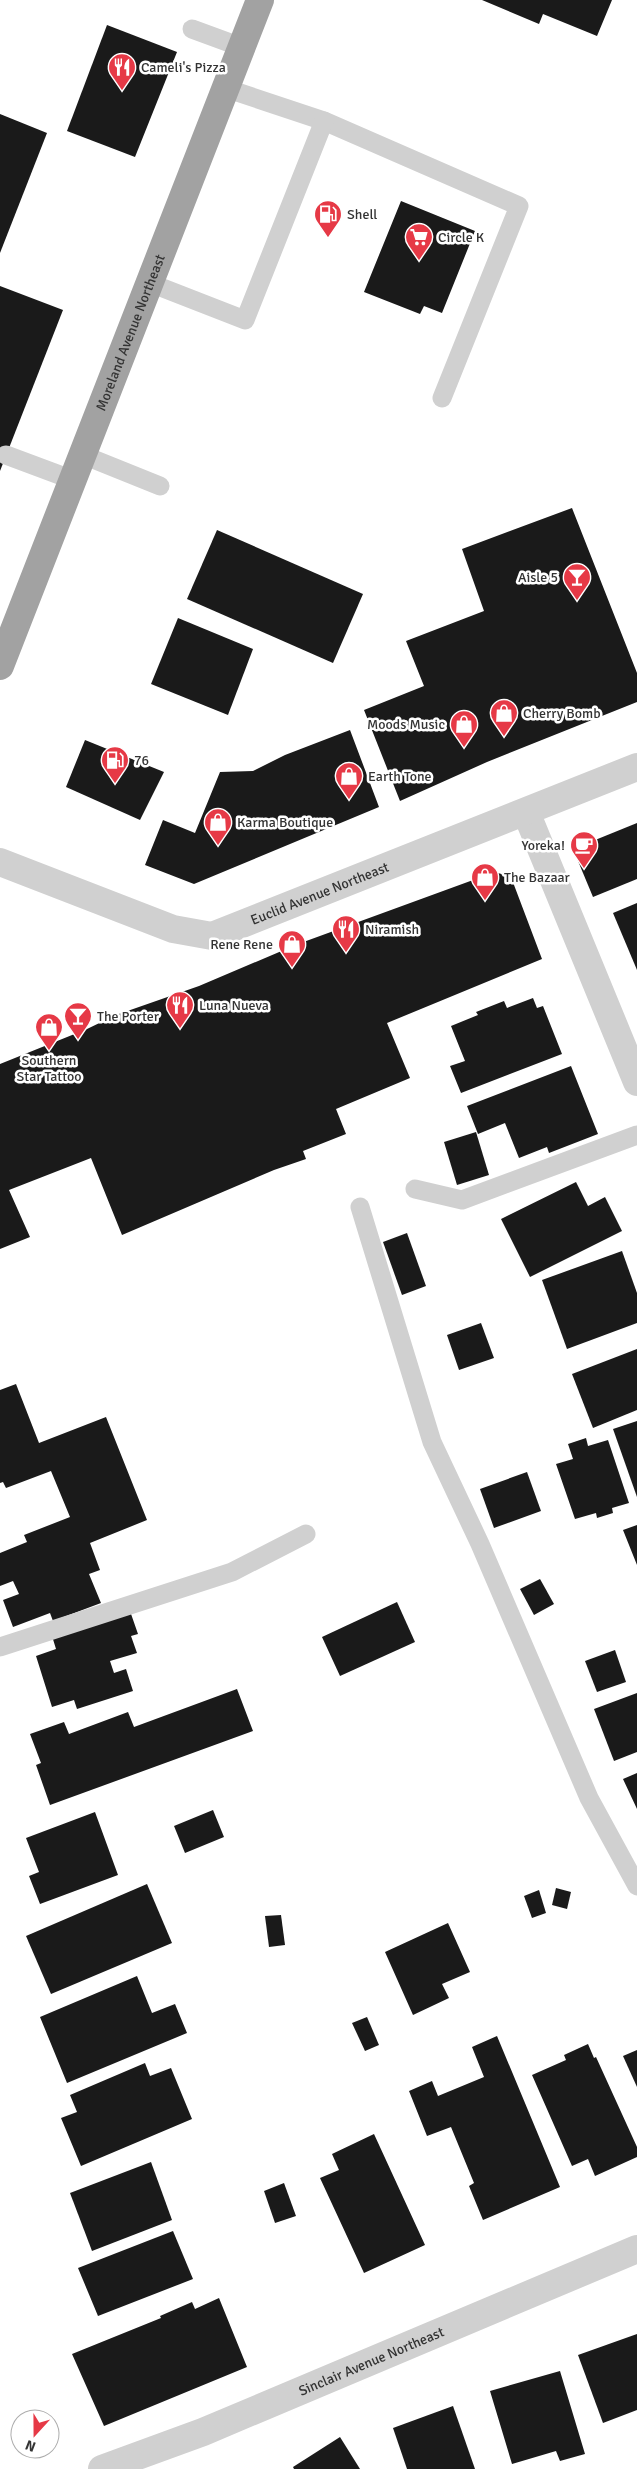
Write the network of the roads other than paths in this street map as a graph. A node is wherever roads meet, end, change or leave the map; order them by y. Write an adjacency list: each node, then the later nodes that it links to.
1 (260, 0): 3 (highway, Moreland Avenue Northeast)
2 (192, 29): 3 (lane)
3 (242, 47): 4 (highway, Moreland Avenue Northeast)
4 (225, 88): 5 (lane); 6 (highway, Moreland Avenue Northeast)
5 (324, 121): 6 (lane); 7 (lane)
6 (150, 283): 9 (highway, Moreland Avenue Northeast)
7 (442, 398)
8 (6, 455): 10 (lane)
9 (83, 455): 10 (highway, Moreland Avenue Northeast); 11 (lane)
10 (74, 480): 12 (highway, Moreland Avenue Northeast)
11 (160, 486)
12 (0, 666)
13 (637, 767): 14 (street, Euclid Avenue Northeast)
14 (526, 812): 15 (street, Euclid Avenue Northeast); 16 (street)
15 (0, 862)
16 (637, 1082)
17 (637, 1135): 18 (lane)
18 (415, 1189)
19 (360, 1207): 22 (lane)
20 (306, 1534): 21 (lane)
21 (0, 1646)
22 (637, 1886)
23 (637, 2249): 24 (street, Sinclair Avenue Northeast)
24 (102, 2469)

